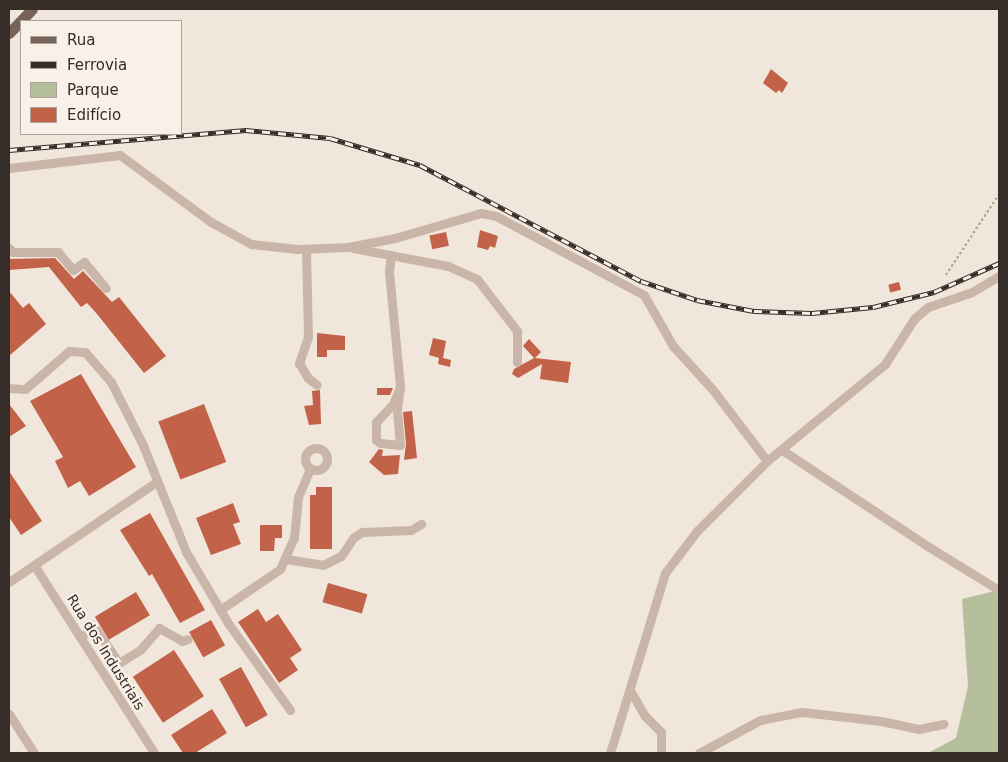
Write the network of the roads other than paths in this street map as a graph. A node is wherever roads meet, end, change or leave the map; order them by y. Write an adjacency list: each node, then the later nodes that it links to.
1 (32, 9): 2 (main road)
2 (21, 20)
3 (20, 21): 4 (main road)
4 (9, 32)
5 (9, 168): 8 (street)
6 (348, 247): 8 (street); 9 (street); 17 (street)
7 (9, 248): 11 (street)
8 (306, 249): 13 (street)
9 (391, 256): 12 (street); 14 (street)
10 (999, 276): 16 (street)
11 (106, 288)
12 (517, 362)
13 (317, 385)
14 (400, 387): 14 (street)
15 (9, 388): 19 (street)
16 (782, 450): 17 (street); 24 (street)
17 (767, 460): 28 (street)
18 (310, 469): 21 (street)
19 (156, 482): 22 (street); 25 (street)
20 (421, 524): 21 (street)
21 (286, 559): 25 (street)
22 (34, 566): 23 (street); 26 (street, Rua dos Industriais)
23 (9, 582)
24 (999, 590)
25 (220, 610): 29 (street)
26 (80, 637): 27 (street); 33 (street, Rua dos Industriais)
27 (188, 639)
28 (631, 692): 34 (street); 35 (street)
29 (290, 710)
30 (9, 715): 32 (street)
31 (944, 724): 36 (street)
32 (34, 753)
33 (154, 753)
34 (610, 753)
35 (661, 753)
36 (699, 753)

